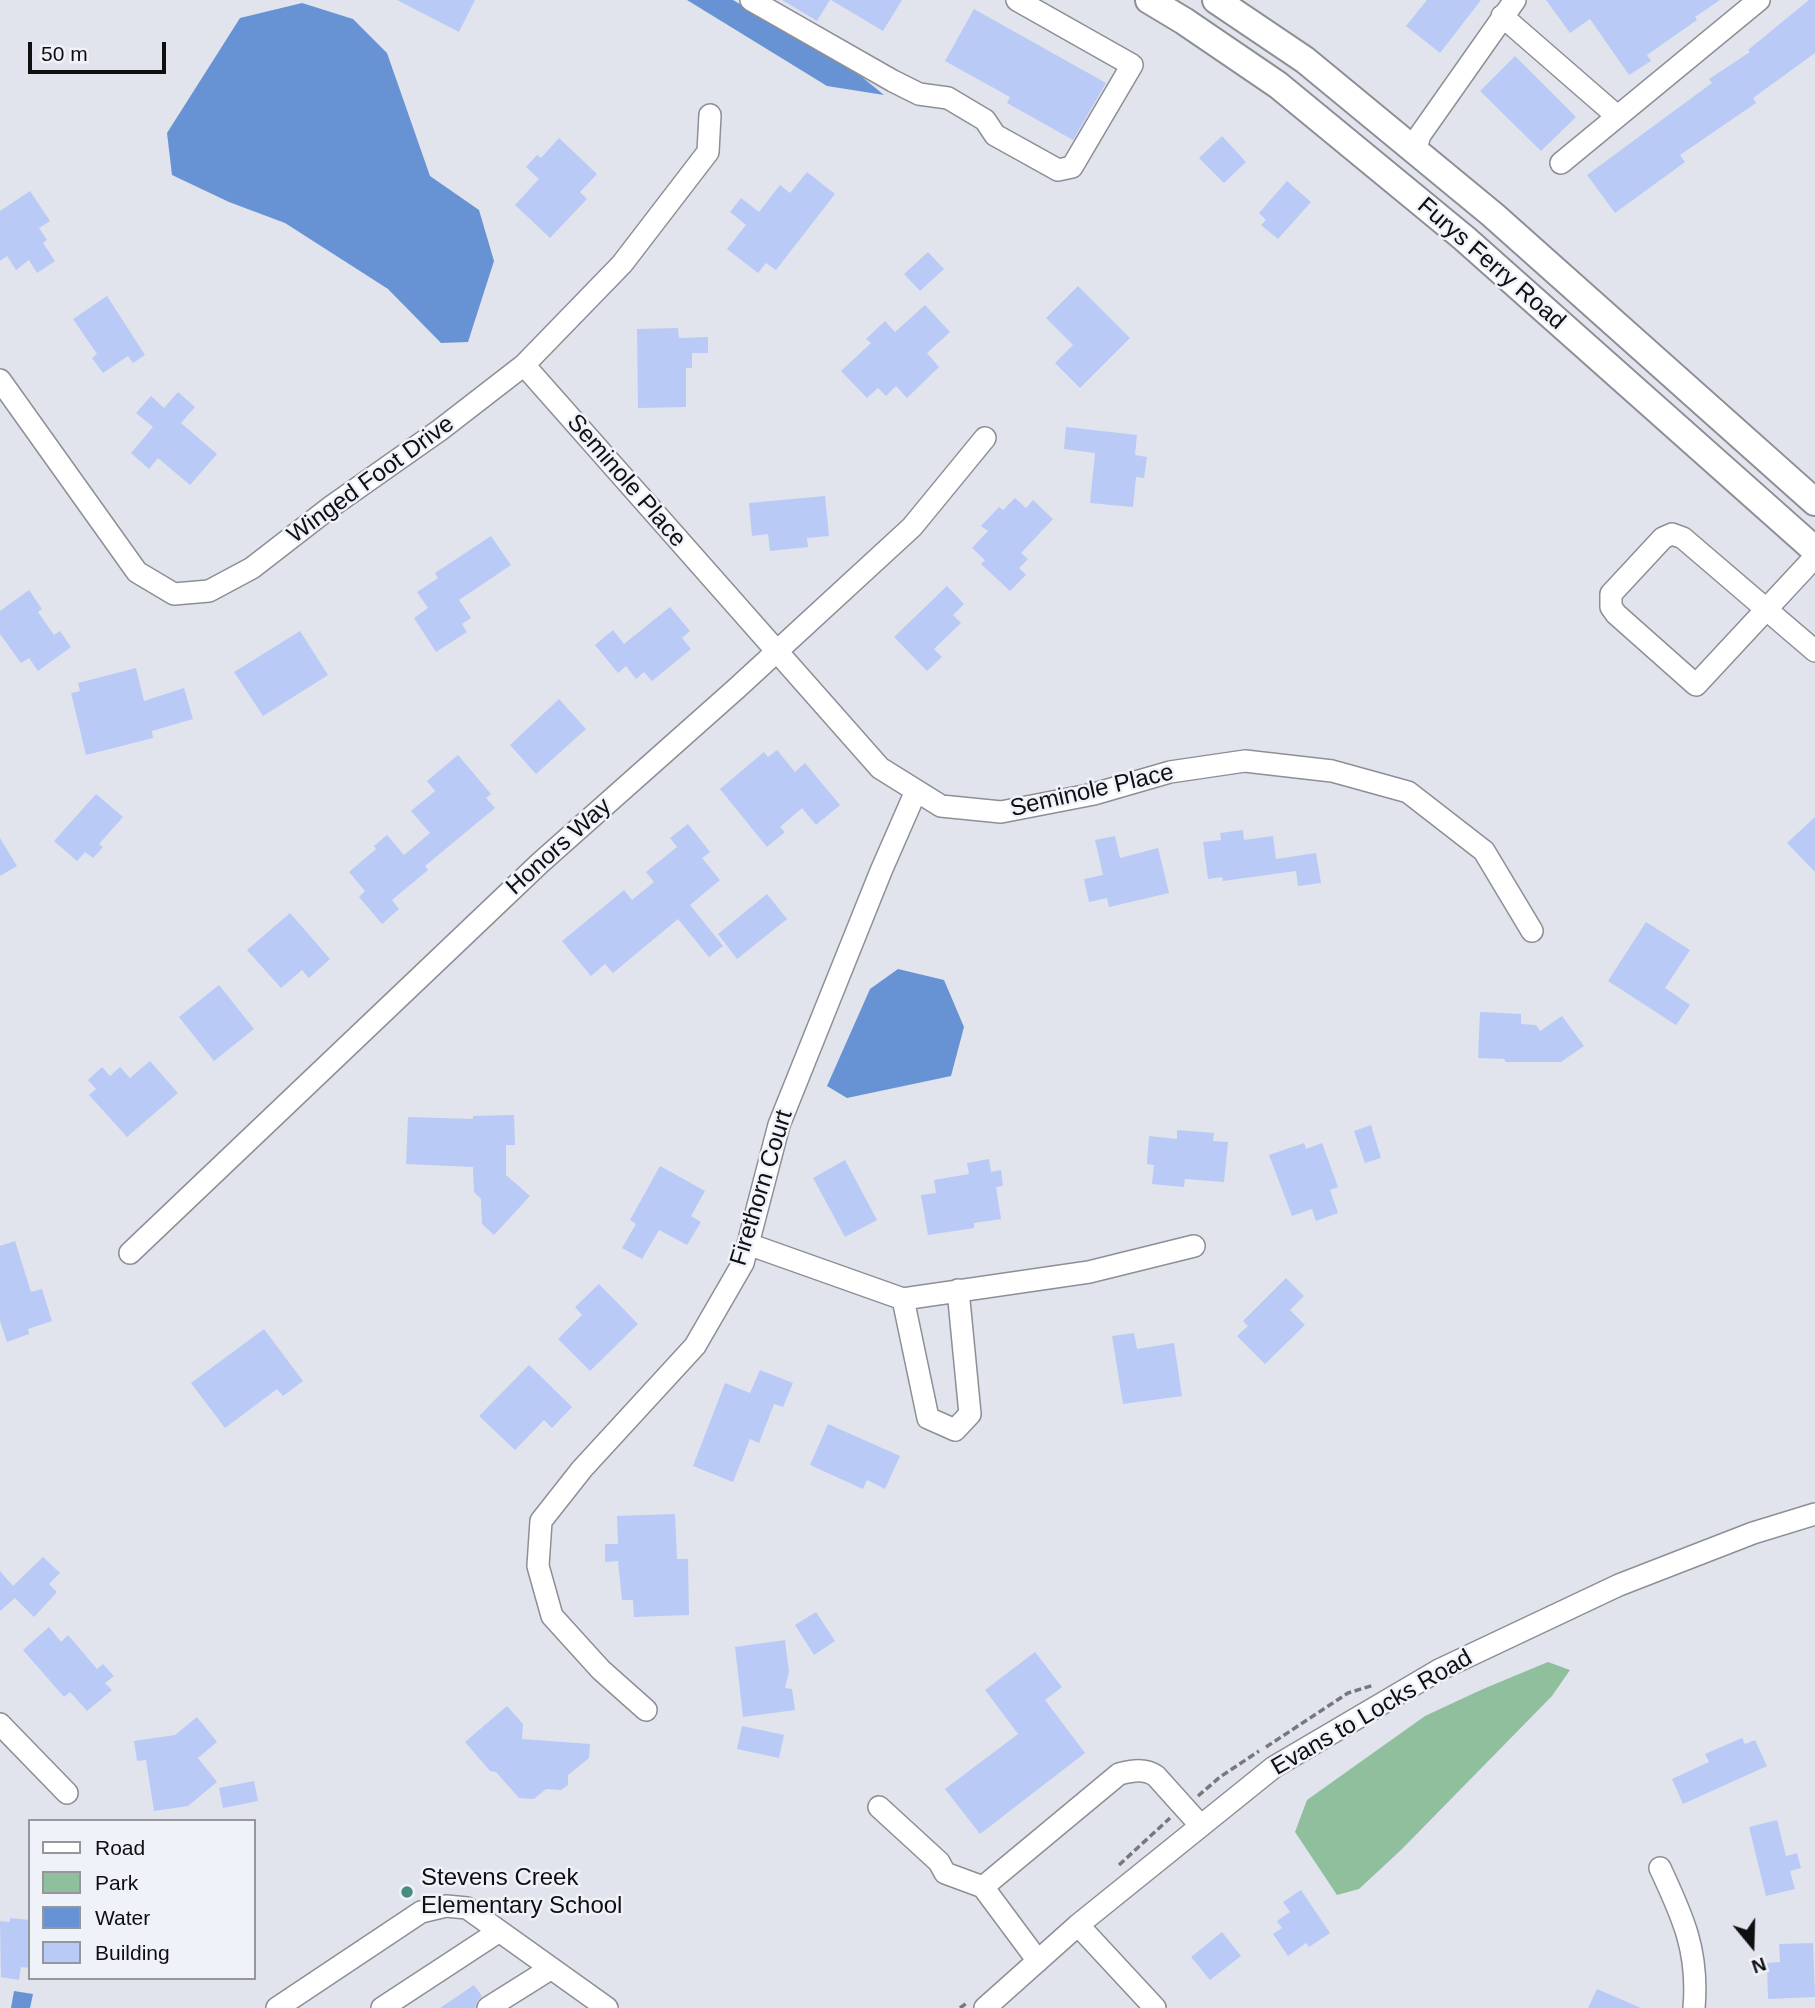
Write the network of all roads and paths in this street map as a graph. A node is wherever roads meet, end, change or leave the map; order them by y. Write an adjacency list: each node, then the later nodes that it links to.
1 (751, 0): 2 (street)
2 (1017, 0)
3 (1149, 0): 15 (main road, Furys Ferry Road)
4 (1216, 0): 9 (main road, Furys Ferry Road)
5 (1759, 0): 8 (street)
6 (1509, 8): 8 (street); 9 (street)
7 (710, 116): 11 (street, Winged Foot Drive)
8 (1617, 116): 10 (street)
9 (1415, 151): 14 (main road, Furys Ferry Road)
10 (1561, 163)
11 (524, 365): 12 (street, Winged Foot Drive); 19 (street, Seminole Place)
12 (0, 380)
13 (985, 438): 19 (street, Honors Way)
14 (1815, 502)
15 (1815, 551)
16 (1815, 557): 17 (street)
17 (1768, 608): 17 (street); 18 (street)
18 (1815, 651)
19 (776, 653): 20 (street, Seminole Place); 24 (street, Honors Way)
20 (916, 791): 21 (street, Seminole Place); 22 (street, Firethorn Court)
21 (1532, 931)
22 (748, 1244): 26 (street); 28 (street, Firethorn Court)
23 (1194, 1246): 25 (street)
24 (130, 1253)
25 (958, 1290): 26 (street); 26 (street)
26 (902, 1299)
27 (1815, 1514): 32 (street, Evans to Locks Road)
28 (646, 1710)
29 (0, 1724): 30 (street)
30 (66, 1793)
31 (879, 1807): 34 (street)
32 (1201, 1826): 34 (street); 35 (street, Evans to Locks Road)
33 (1660, 1868): 47 (street)
34 (983, 1887): 37 (street)
35 (1078, 1925): 37 (street, Evans to Locks Road); 46 (street)
36 (498, 1932): 38 (street); 40 (street); 41 (street)
37 (1038, 1961): 45 (street, Evans to Locks Road)
38 (551, 1969): 39 (street); 42 (street)
39 (573, 1984): 43 (street); 44 (street)
40 (277, 2008)
41 (383, 2008)
42 (488, 2008)
43 (594, 2008)
44 (607, 2008)
45 (985, 2008)
46 (1156, 2008)
47 (1694, 2008)

